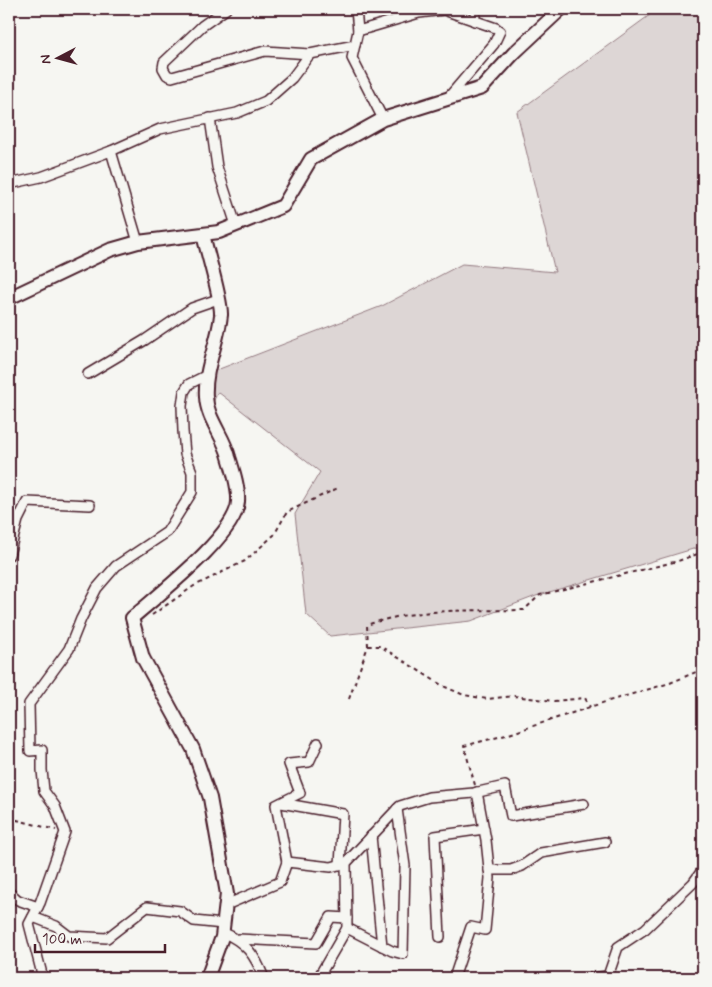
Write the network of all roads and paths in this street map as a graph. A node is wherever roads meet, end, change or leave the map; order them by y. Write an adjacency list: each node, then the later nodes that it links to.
1 (226, 9): 8 (street)
2 (356, 9): 6 (street)
3 (476, 9): 5 (street)
4 (561, 9): 9 (street)
5 (474, 21): 6 (street); 9 (street)
6 (358, 31): 7 (street)
7 (354, 45): 8 (street); 11 (street)
8 (310, 54): 10 (street)
9 (447, 99): 11 (street)
10 (210, 118): 12 (street); 14 (street)
11 (383, 119): 14 (street)
12 (111, 151): 13 (street); 16 (street)
13 (9, 184)
14 (236, 225): 15 (street)
15 (203, 234): 16 (street); 18 (street)
16 (138, 242): 17 (street)
17 (9, 298)
18 (218, 299): 19 (street); 20 (street)
19 (88, 374)
20 (207, 376): 25 (street); 37 (street)
21 (338, 488): 25 (path)
22 (90, 505): 24 (street)
23 (703, 552): 26 (path)
24 (9, 555)
25 (140, 610): 45 (street)
26 (368, 646): 28 (path); 29 (path)
27 (703, 669): 29 (path)
28 (349, 699)
29 (590, 707): 31 (path)
30 (318, 743): 32 (street)
31 (477, 792): 33 (street); 34 (street); 36 (street)
32 (281, 803): 40 (street); 41 (street)
33 (584, 804)
34 (397, 809): 38 (street); 53 (street)
35 (9, 824): 37 (path)
36 (484, 829): 43 (street); 51 (street)
37 (65, 832): 46 (street)
38 (371, 836): 41 (street); 53 (street)
39 (605, 842): 43 (street)
40 (287, 862): 41 (street); 45 (street)
41 (343, 864): 48 (street)
42 (703, 869): 59 (street)
43 (489, 870): 58 (street)
44 (9, 892): 46 (street)
45 (226, 905): 49 (street)
46 (38, 907): 47 (street)
47 (33, 917): 49 (street); 54 (street)
48 (347, 918): 50 (street); 52 (street)
49 (223, 928): 52 (street); 55 (street)
50 (347, 928): 53 (street); 57 (street)
51 (440, 937)
52 (239, 939): 56 (street)
53 (382, 946)
54 (43, 978)
55 (207, 978)
56 (264, 978)
57 (318, 978)
58 (454, 978)
59 (590, 978)

